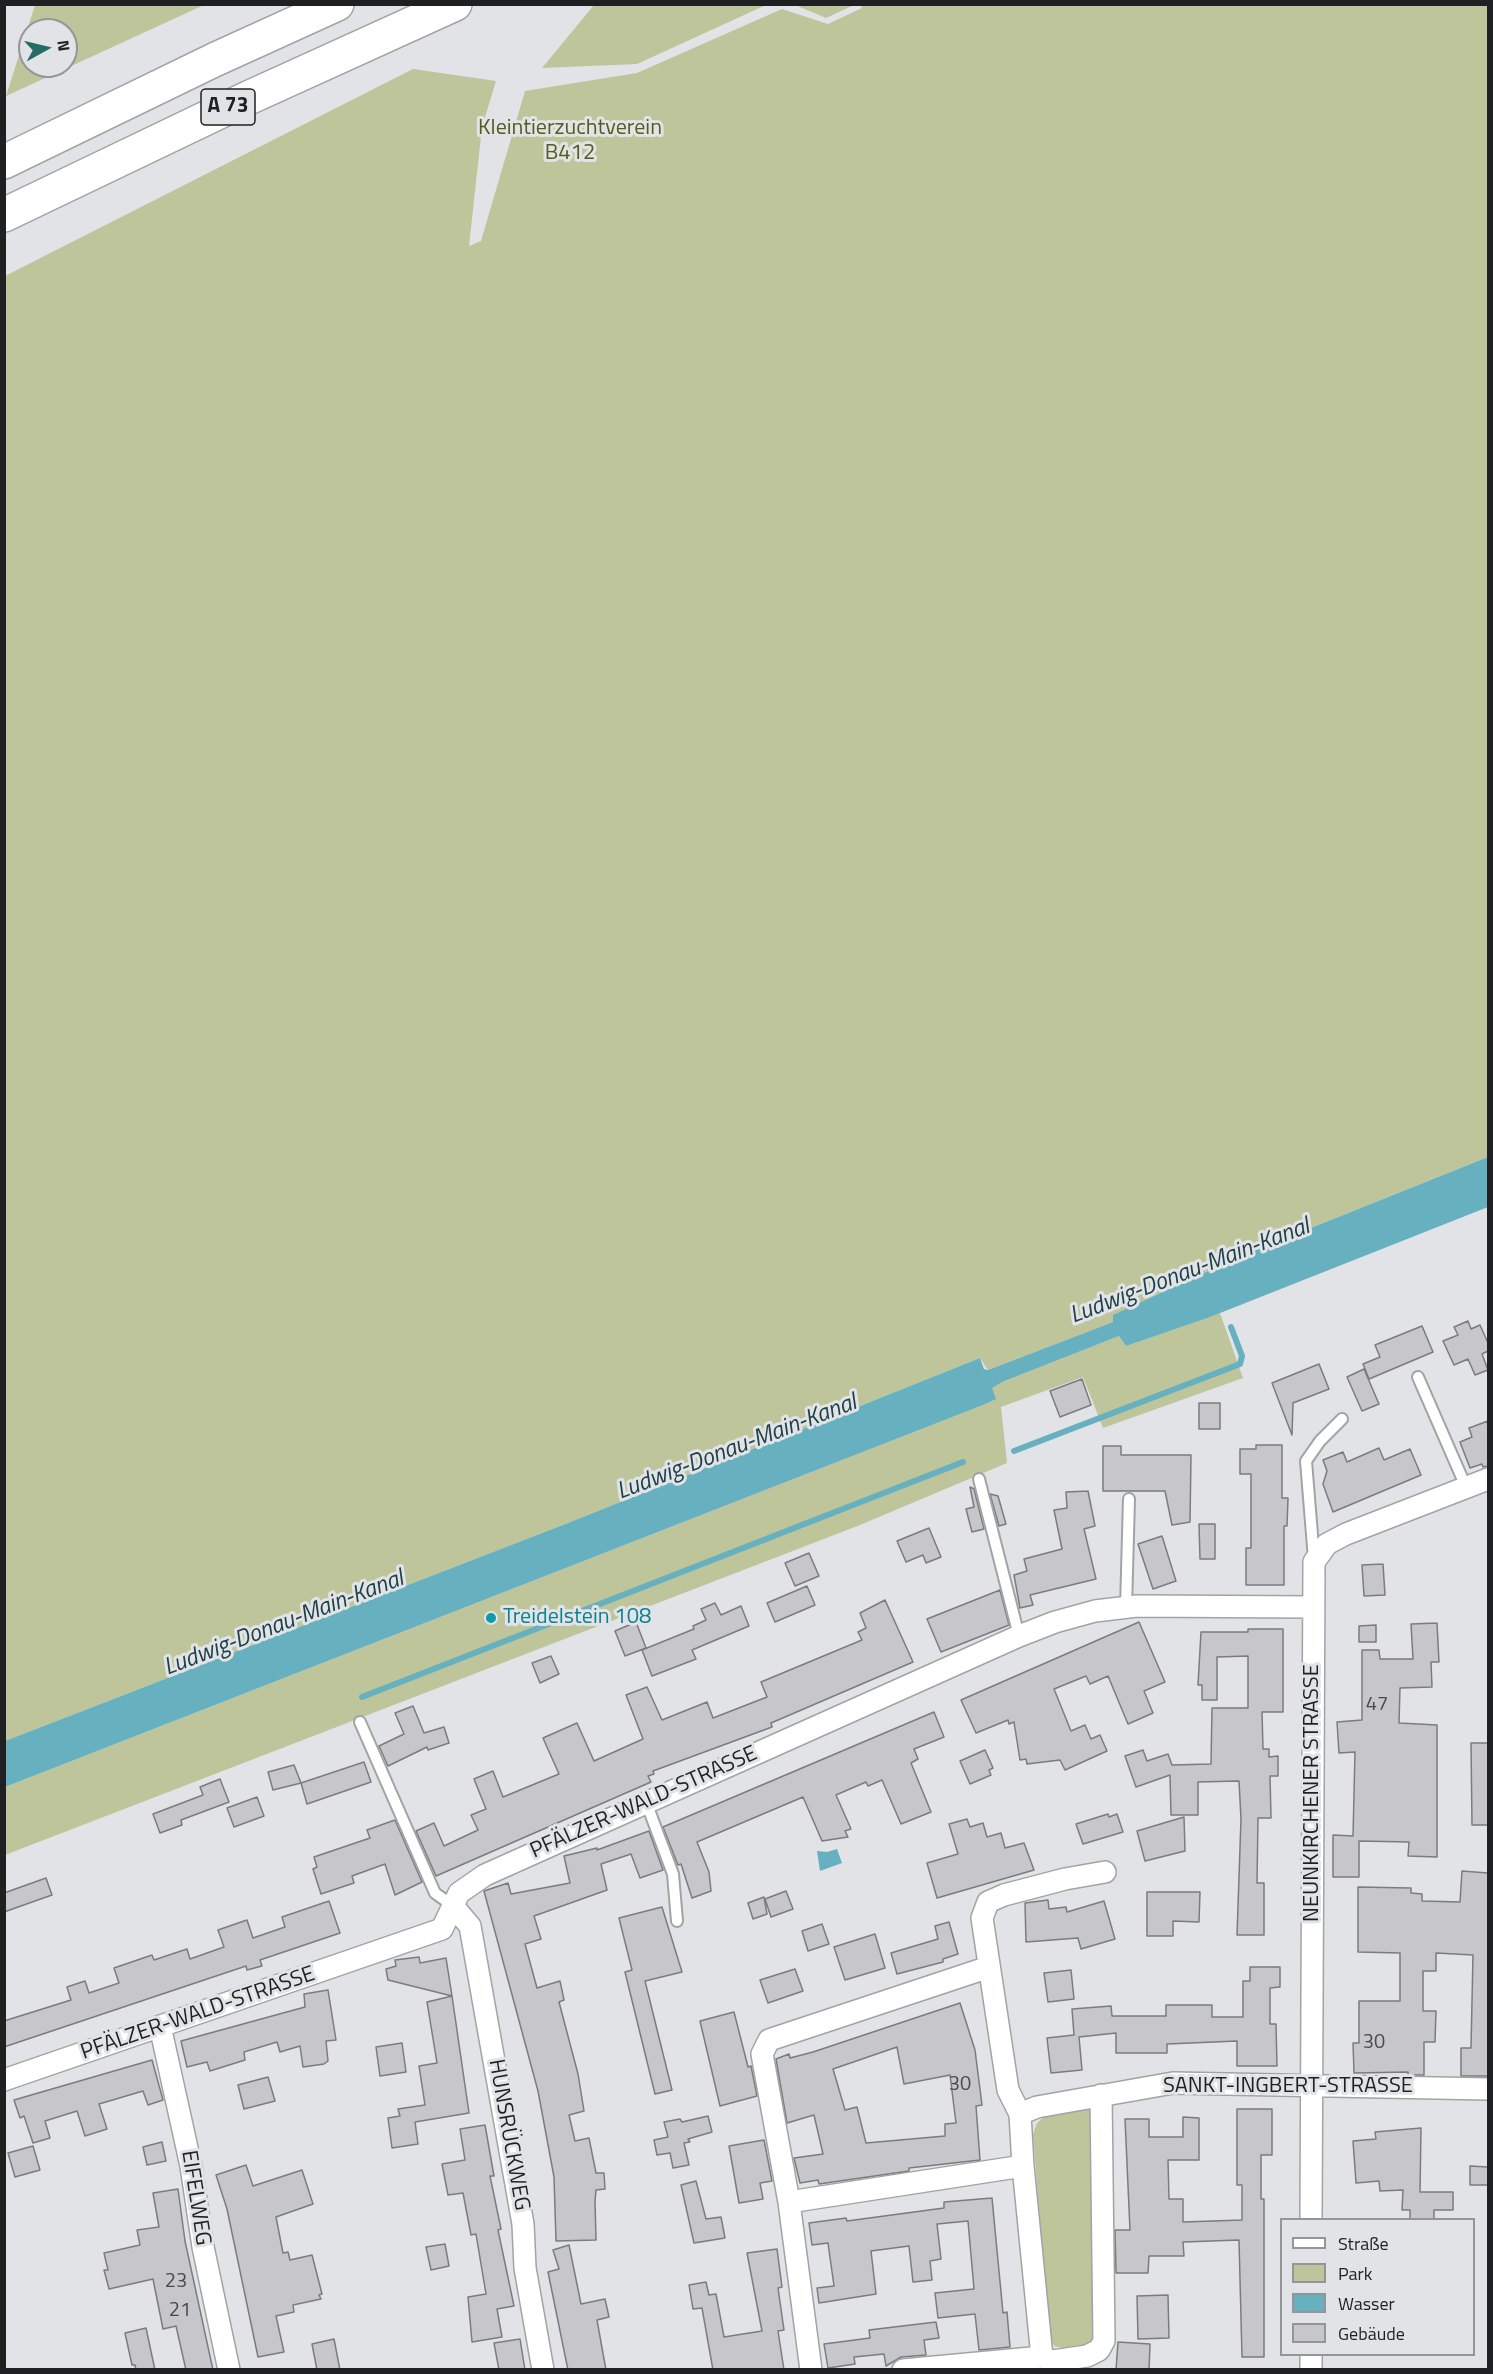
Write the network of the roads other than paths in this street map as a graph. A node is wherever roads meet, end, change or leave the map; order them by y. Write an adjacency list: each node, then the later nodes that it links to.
1 (337, 4): 3 (highway, A 73)
2 (455, 4): 4 (highway, A 73)
3 (4, 162)
4 (4, 216)
5 (1418, 1377): 9 (lane)
6 (1342, 1419): 11 (lane)
7 (979, 1479): 14 (lane)
8 (1488, 1479): 9 (street)
9 (1466, 1487): 11 (street)
10 (1129, 1499): 13 (lane)
11 (1314, 1562): 12 (street, NEUNKIRCHENER STRASSE)
12 (1313, 1607): 13 (street, PFÄLZER-WALD-STRASSE); 23 (street, NEUNKIRCHENER STRASSE)
13 (1126, 1608): 14 (street, PFÄLZER-WALD-STRASSE)
14 (1019, 1636): 16 (street, PFÄLZER-WALD-STRASSE)
15 (360, 1722): 18 (lane)
16 (646, 1802): 18 (street, PFÄLZER-WALD-STRASSE); 19 (lane)
17 (1106, 1872): 20 (street)
18 (453, 1906): 21 (street, PFÄLZER-WALD-STRASSE); 32 (street, HUNSRÜCKWEG)
19 (677, 1921)
20 (989, 1967): 26 (street); 28 (street)
21 (160, 2026): 22 (street, PFÄLZER-WALD-STRASSE); 31 (street, EIFELWEG)
22 (4, 2080)
23 (1312, 2085): 24 (street, SANKT-INGBERT-STRASSE); 25 (street, SANKT-INGBERT-STRASSE); 29 (street, NEUNKIRCHENER STRASSE)
24 (1488, 2089)
25 (1101, 2095): 26 (street, SANKT-INGBERT-STRASSE); 30 (street)
26 (1020, 2114): 27 (street)
27 (1023, 2166): 28 (street); 30 (street)
28 (789, 2202): 33 (street)
29 (1311, 2218)
30 (1042, 2357): 34 (street)
31 (229, 2370)
32 (543, 2370)
33 (811, 2370)
34 (903, 2370)

